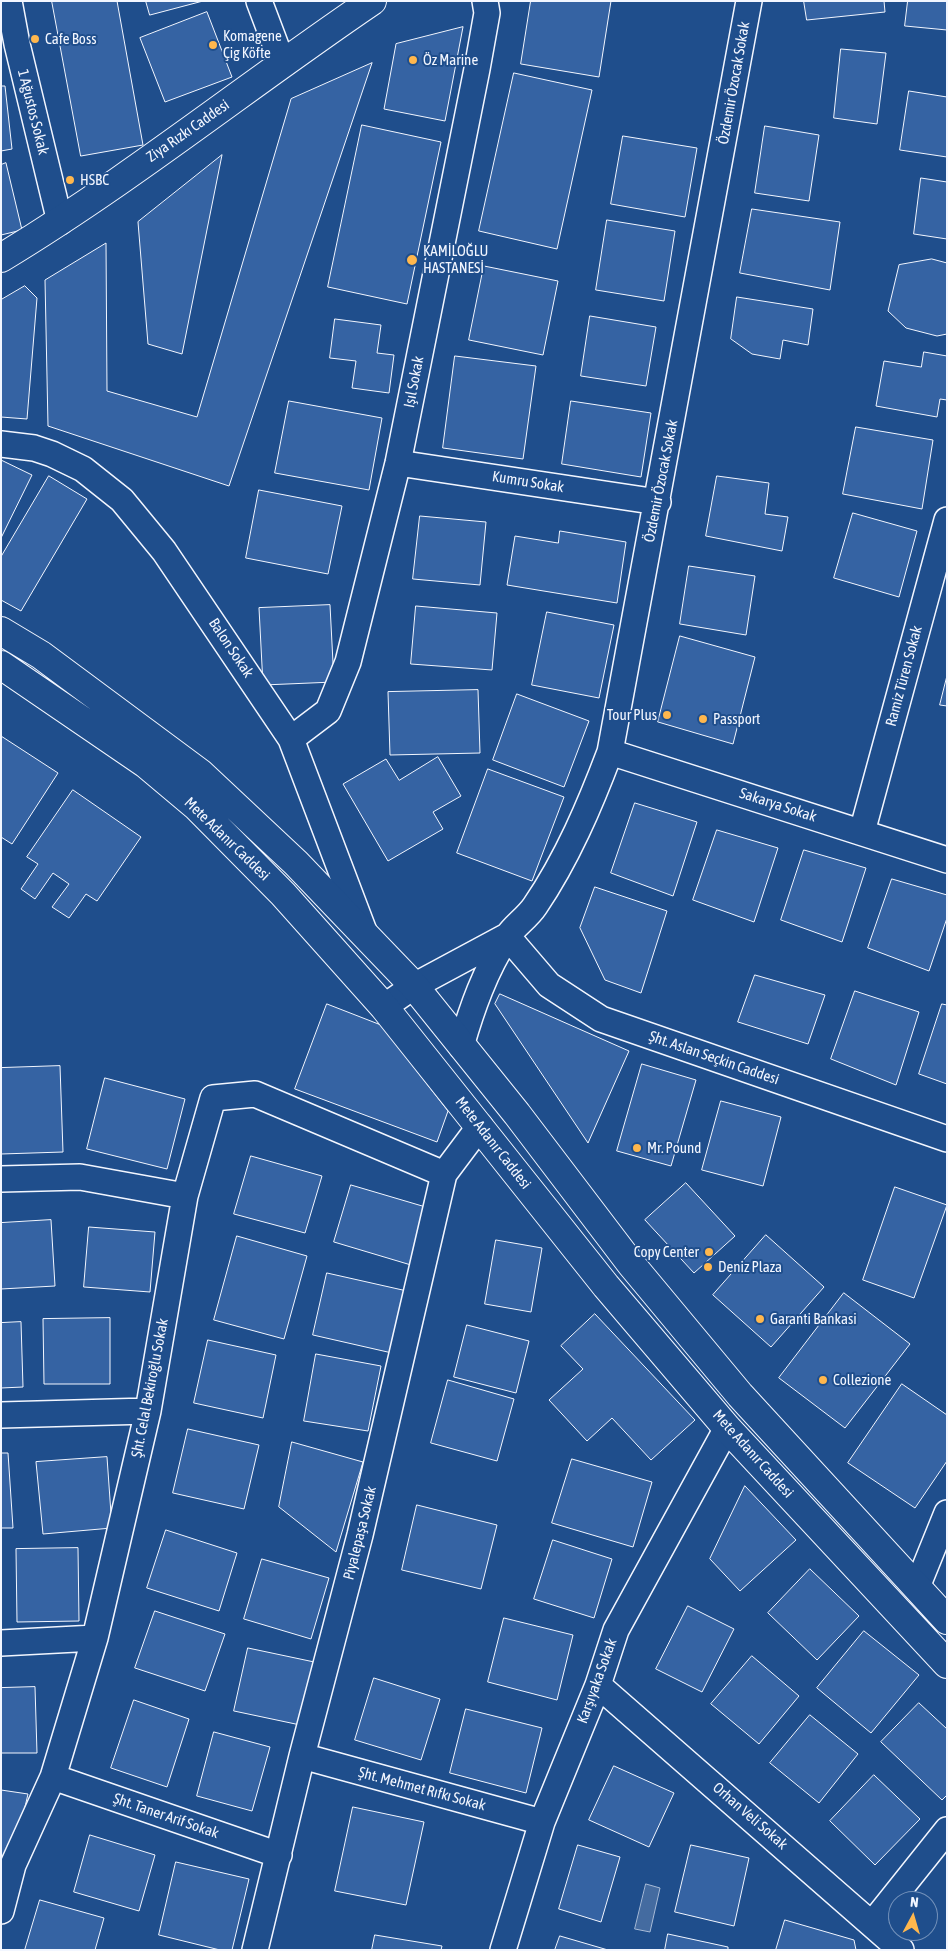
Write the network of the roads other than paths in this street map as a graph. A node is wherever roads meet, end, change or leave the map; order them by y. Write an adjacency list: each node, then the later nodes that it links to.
1 (9, 1): 6 (street, 1 Ağustos Sokak)
2 (259, 1): 7 (street)
3 (372, 1): 7 (main road, Ziya Rızkı Caddesi)
4 (485, 1): 11 (street, Işıl Sokak)
5 (749, 1): 12 (street, Özdemir Özocak Sokak)
6 (9, 44): 8 (street, 1 Ağustos Sokak)
7 (282, 62): 8 (main road, Ziya Rızkı Caddesi)
8 (60, 222): 9 (main road, Ziya Rızkı Caddesi)
9 (1, 258)
10 (1, 444): 16 (street, Balon Sokak)
11 (398, 463): 12 (street, Kumru Sokak); 16 (street, Işıl Sokak)
12 (658, 502): 17 (street, Özdemir Özocak Sokak)
13 (947, 520): 18 (street, Ramiz Türen Sokak)
14 (1, 631): 20 (main road, Mete Adanır Caddesi)
15 (1, 665): 23 (main road, Mete Adanır Caddesi)
16 (292, 739): 20 (street, Balon Sokak)
17 (610, 752): 18 (street, Sakarya Sokak); 21 (street, Özdemir Özocak Sokak)
18 (862, 832): 19 (street, Sakarya Sokak)
19 (947, 860)
20 (365, 935): 22 (main road, Mete Adanır Caddesi)
21 (507, 936): 22 (street, Özdemir Özocak Sokak); 24 (street, Özdemir Özocak Sokak); 26 (street, Şht. Aslan Seçkin Caddesi)
22 (414, 986): 23 (street, Özdemir Özocak Sokak); 24 (main road, Mete Adanır Caddesi)
23 (384, 1007): 25 (main road, Mete Adanır Caddesi)
24 (461, 1046): 34 (main road, Mete Adanır Caddesi)
25 (480, 1126): 27 (street, Piyalepaşa Sokak); 32 (main road, Mete Adanır Caddesi)
26 (947, 1139)
27 (444, 1174): 29 (street, Şht. Celal Bekiroğlu Sokak); 40 (street, Piyalepaşa Sokak)
28 (1, 1179): 29 (street)
29 (185, 1196): 30 (street, Şht. Celal Bekiroğlu Sokak)
30 (148, 1411): 31 (street); 36 (street, Şht. Celal Bekiroğlu Sokak)
31 (1, 1414)
32 (727, 1428): 38 (main road, Mete Adanır Caddesi); 39 (street, Karşıyaka Sokak)
33 (947, 1513): 34 (street)
34 (917, 1587): 35 (main road, Mete Adanır Caddesi)
35 (947, 1620)
36 (95, 1638): 37 (street); 41 (street, Şht. Celal Bekiroğlu Sokak)
37 (1, 1643)
38 (947, 1664)
39 (598, 1684): 42 (street, Karşıyaka Sokak); 47 (street, Orhan Veli Sokak)
40 (302, 1756): 42 (street, Şht. Mehmet Rıfkı Sokak); 44 (street, Piyalepaşa Sokak)
41 (52, 1776): 44 (street, Şht. Taner Arif Sokak); 45 (street, Şht. Celal Bekiroğlu Sokak)
42 (542, 1822): 49 (street, Karşıyaka Sokak)
43 (947, 1830): 47 (street)
44 (279, 1855): 48 (street, Piyalepaşa Sokak)
45 (7, 1865): 46 (street, Şht. Celal Bekiroğlu Sokak)
46 (1, 1911)
47 (872, 1924): 50 (street, Orhan Veli Sokak)
48 (255, 1950)
49 (504, 1950)
50 (901, 1950)

